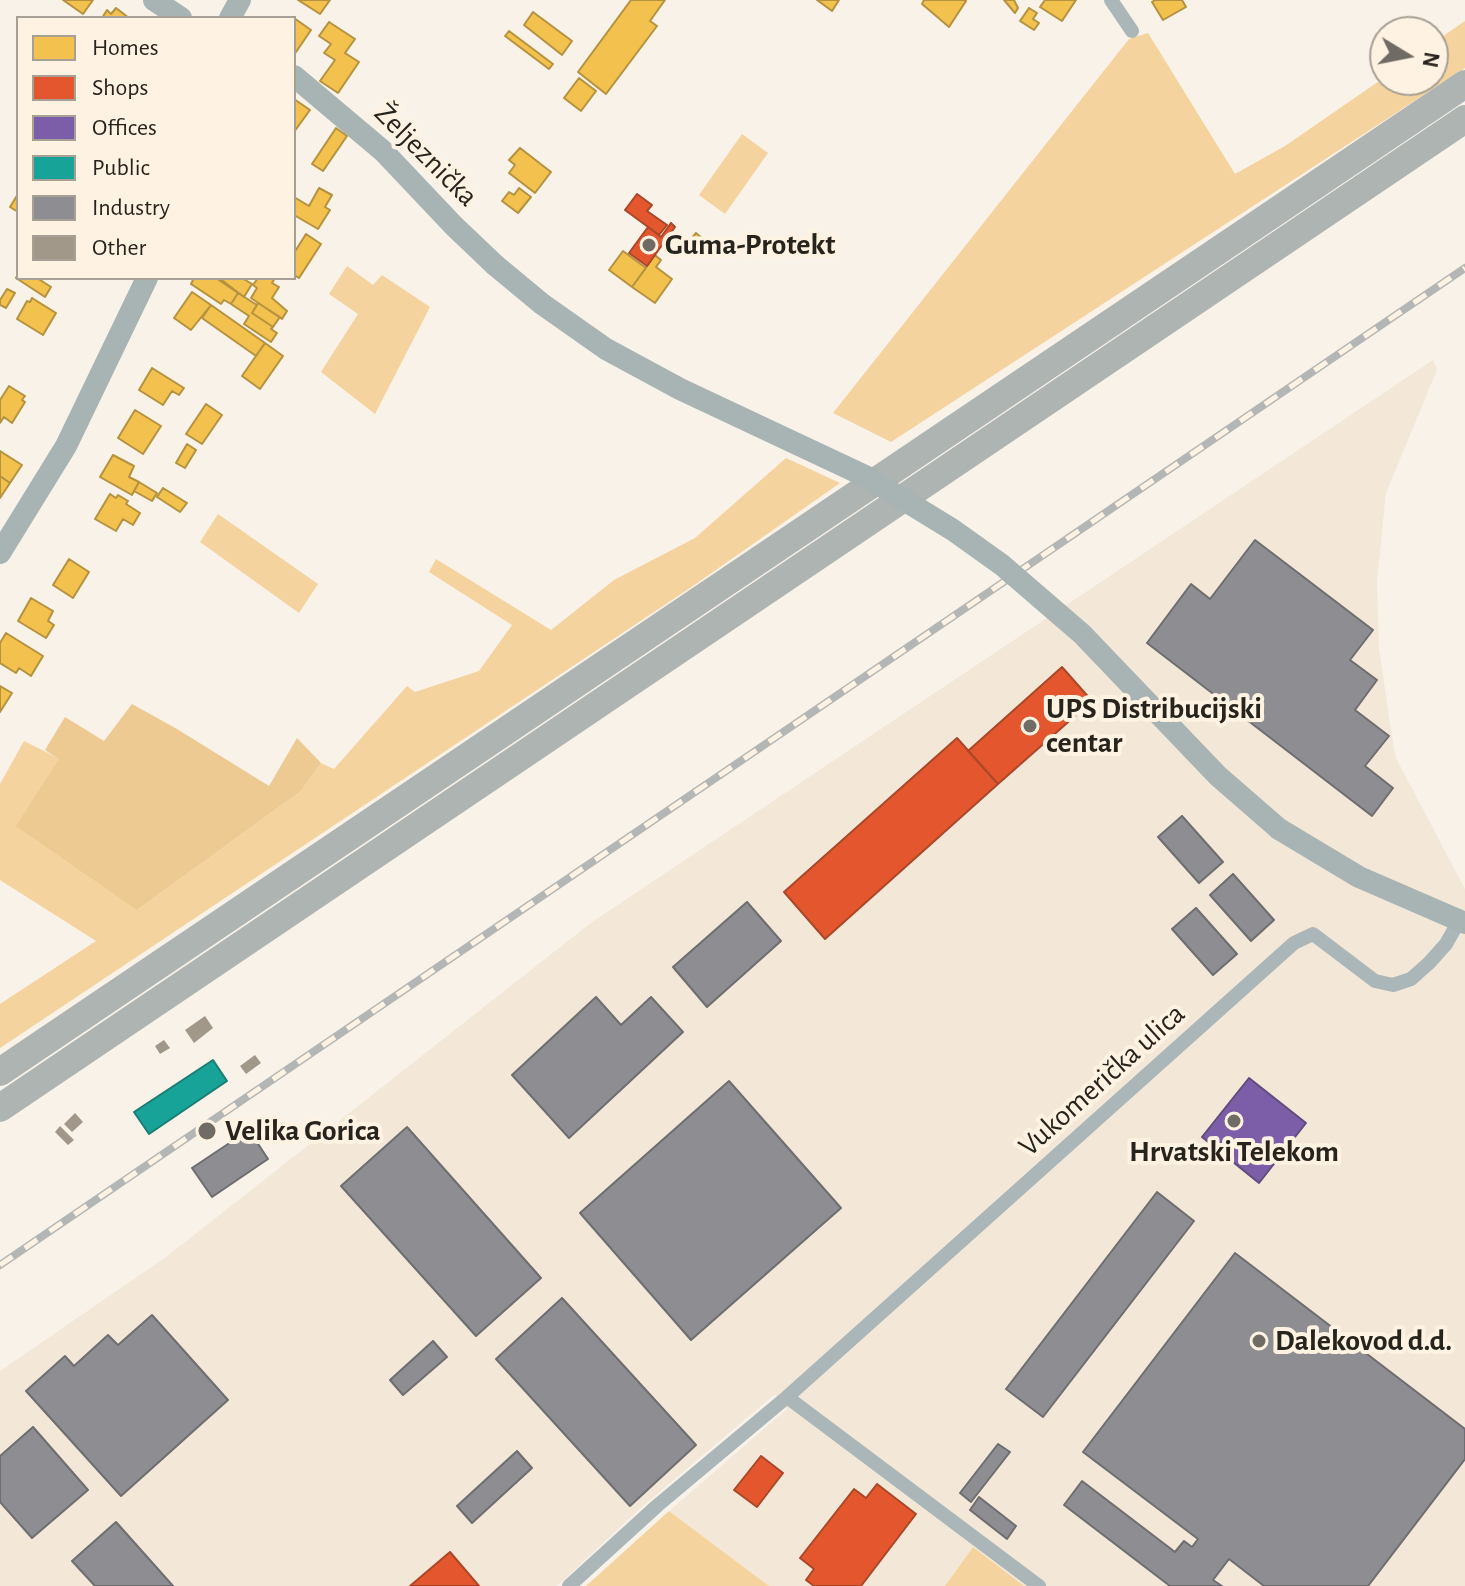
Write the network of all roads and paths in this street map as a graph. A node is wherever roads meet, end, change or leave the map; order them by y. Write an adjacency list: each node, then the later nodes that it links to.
1 (154, 0): 3 (main road)
2 (1111, 0): 4 (street)
3 (178, 16)
4 (1132, 31)
5 (299, 83): 10 (main road, Željeznička, bridge)
6 (1465, 84): 11 (highway)
7 (1465, 119): 12 (highway)
8 (146, 280): 9 (main road)
9 (0, 553)
10 (1462, 922): 13 (street, Vukomerička ulica)
11 (0, 1072)
12 (0, 1108)
13 (787, 1397): 14 (street, Vukomerička ulica); 15 (street)
14 (569, 1586)
15 (1039, 1586)

